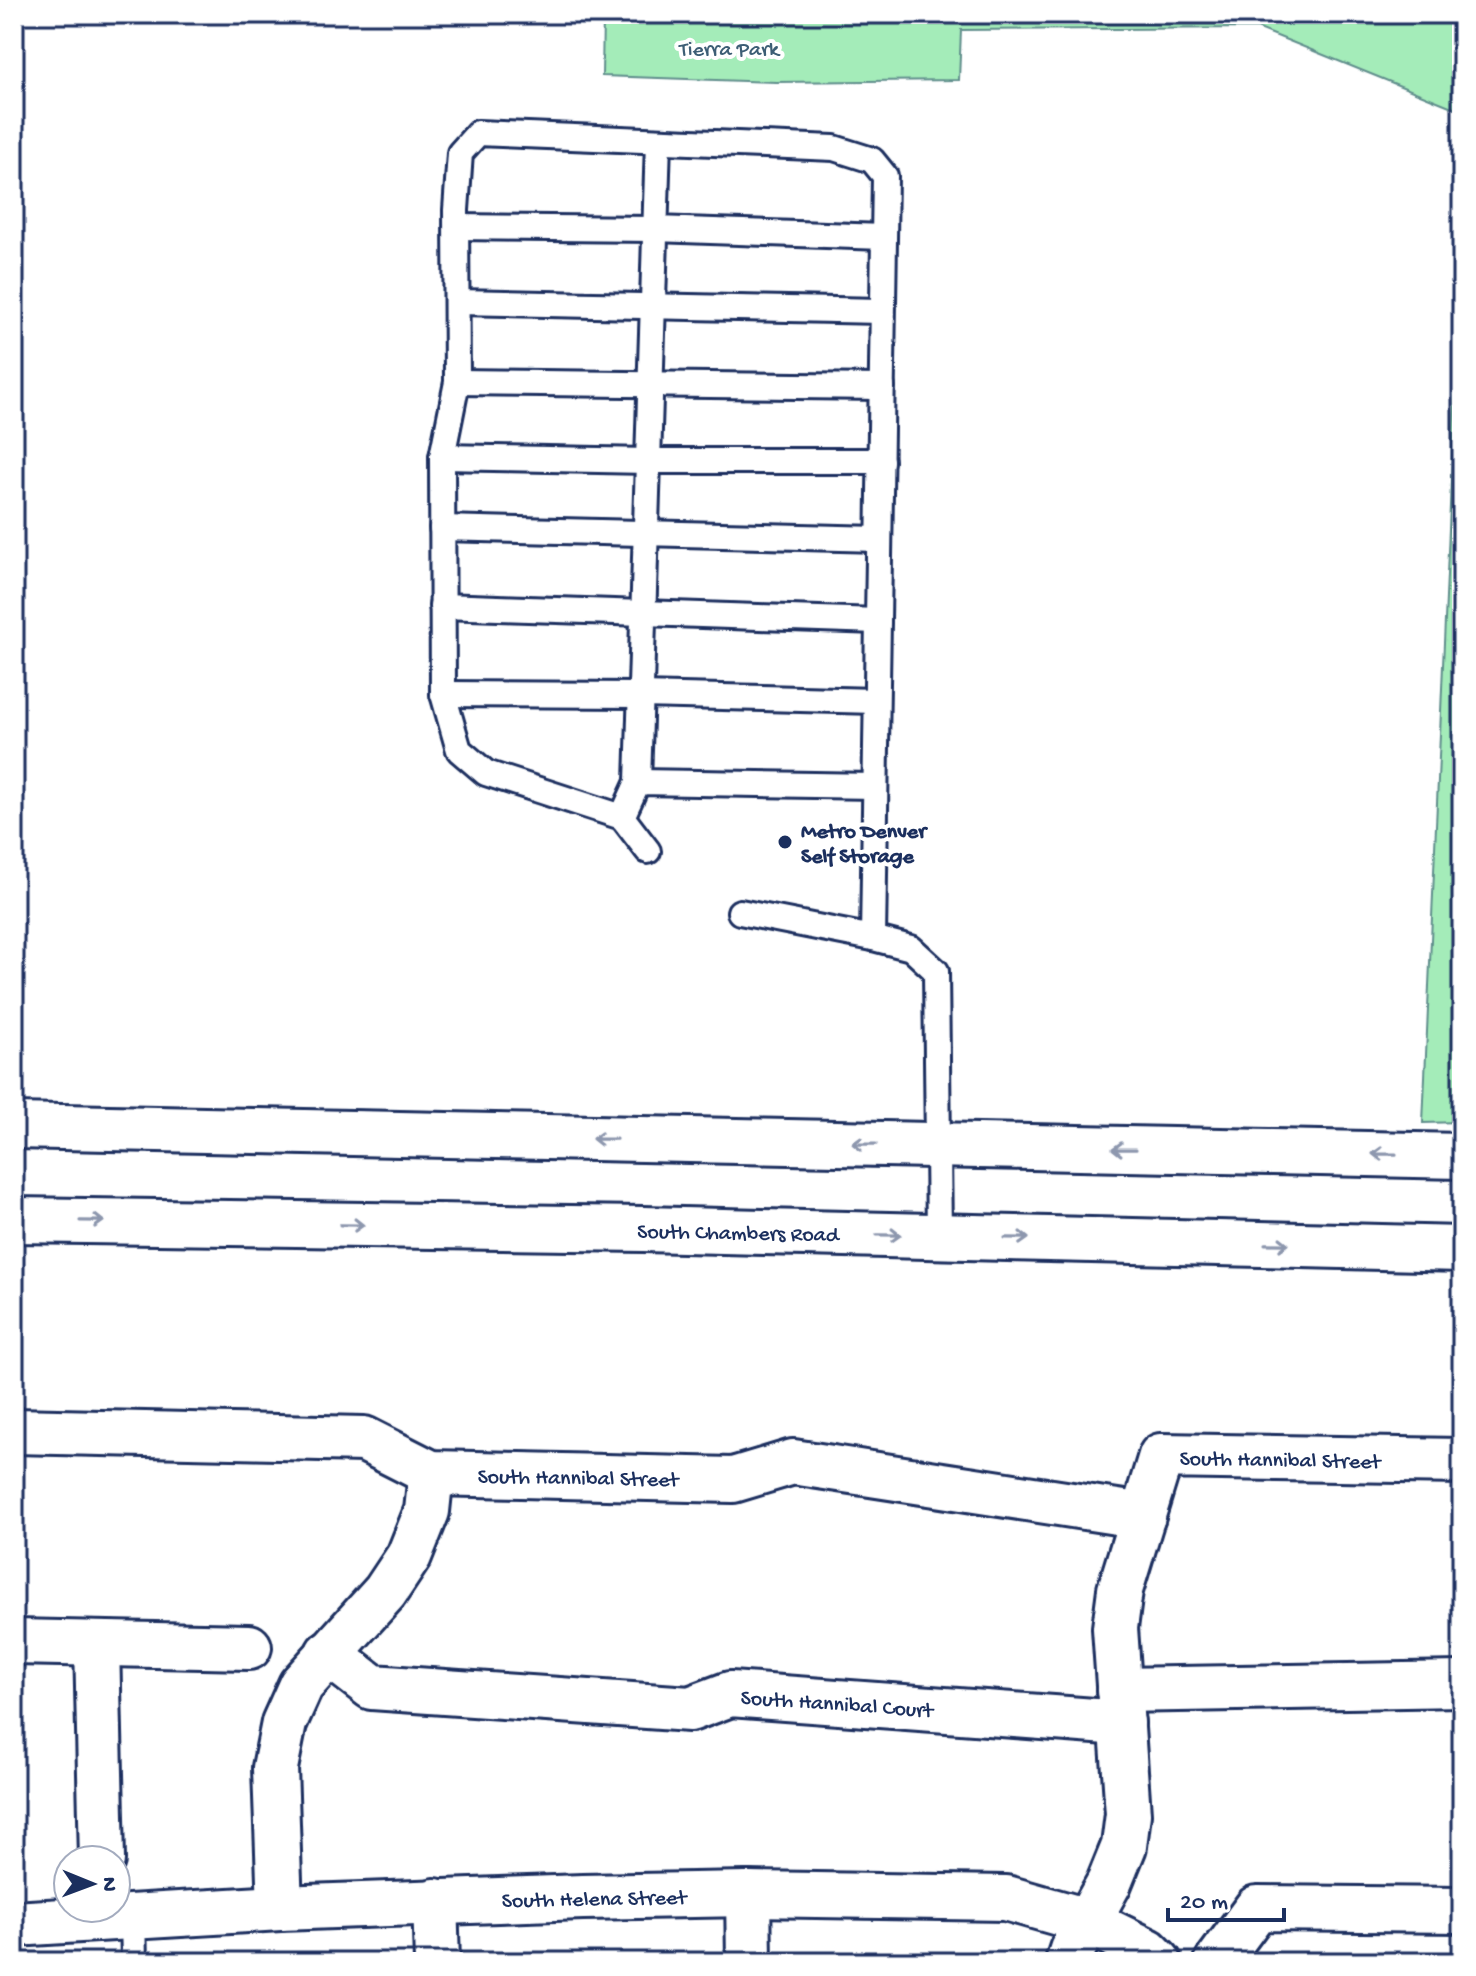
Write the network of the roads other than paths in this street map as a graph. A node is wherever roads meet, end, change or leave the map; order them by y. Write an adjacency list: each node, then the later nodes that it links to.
1 (658, 141): 2 (lane); 3 (lane); 4 (lane)
2 (457, 227): 3 (lane); 5 (lane)
3 (655, 229): 4 (lane); 6 (lane)
4 (884, 237): 7 (lane)
5 (457, 302): 6 (lane); 8 (lane)
6 (653, 305): 7 (lane); 9 (lane)
7 (882, 311): 10 (lane)
8 (457, 382): 9 (lane); 11 (lane)
9 (650, 385): 10 (lane); 12 (lane)
10 (882, 387): 13 (lane)
11 (442, 457): 12 (lane); 14 (lane)
12 (648, 461): 13 (lane); 15 (lane)
13 (881, 461): 16 (lane)
14 (442, 528): 15 (lane); 17 (lane)
15 (646, 534): 16 (lane); 18 (lane)
16 (879, 539): 19 (lane)
17 (442, 606): 18 (lane); 20 (lane)
18 (644, 613): 19 (lane); 21 (lane)
19 (878, 621): 22 (lane)
20 (443, 694): 21 (lane); 25 (lane)
21 (641, 695): 22 (lane); 23 (lane)
22 (876, 701): 24 (lane)
23 (638, 782): 24 (lane); 25 (lane)
24 (875, 786): 28 (lane)
25 (622, 817): 26 (lane)
26 (648, 851)
27 (740, 912): 28 (lane)
28 (873, 938): 30 (lane)
29 (14, 1126): 30 (street, one-way to 29)
30 (938, 1145): 31 (street, one-way to 30); 33 (lane)
31 (1462, 1156)
32 (14, 1220): 33 (street, South Chambers Road, one-way to 33)
33 (939, 1236): 34 (street, South Chambers Road, one-way to 34)
34 (1462, 1249)
35 (14, 1431): 37 (street, South Hannibal Street)
36 (1462, 1461): 38 (street, South Hannibal Street)
37 (431, 1473): 38 (street, South Hannibal Street); 42 (street)
38 (1143, 1516): 44 (street, South Hannibal Street)
39 (14, 1642): 40 (street)
40 (97, 1644): 41 (street); 45 (street)
41 (249, 1647)
42 (328, 1653): 44 (street, South Hannibal Court); 48 (street)
43 (1462, 1684): 44 (street)
44 (1120, 1706): 52 (street, South Hannibal Street)
45 (102, 1844)
46 (748, 1894): 47 (street, South Helena Street); 52 (street, South Helena Street); 57 (street)
47 (435, 1901): 48 (street, South Helena Street); 56 (street)
48 (280, 1908): 50 (street, South Helena Street)
49 (1462, 1910): 60 (street)
50 (132, 1913)
51 (52, 1920): 53 (street, South Helena Street)
52 (1087, 1921): 58 (street, South Hannibal Street); 59 (street, South Helena Street)
53 (14, 1924)
54 (117, 1924): 55 (lane)
55 (134, 1962)
56 (437, 1962)
57 (749, 1962)
58 (1068, 1962)
59 (1159, 1962)
60 (1217, 1962)

